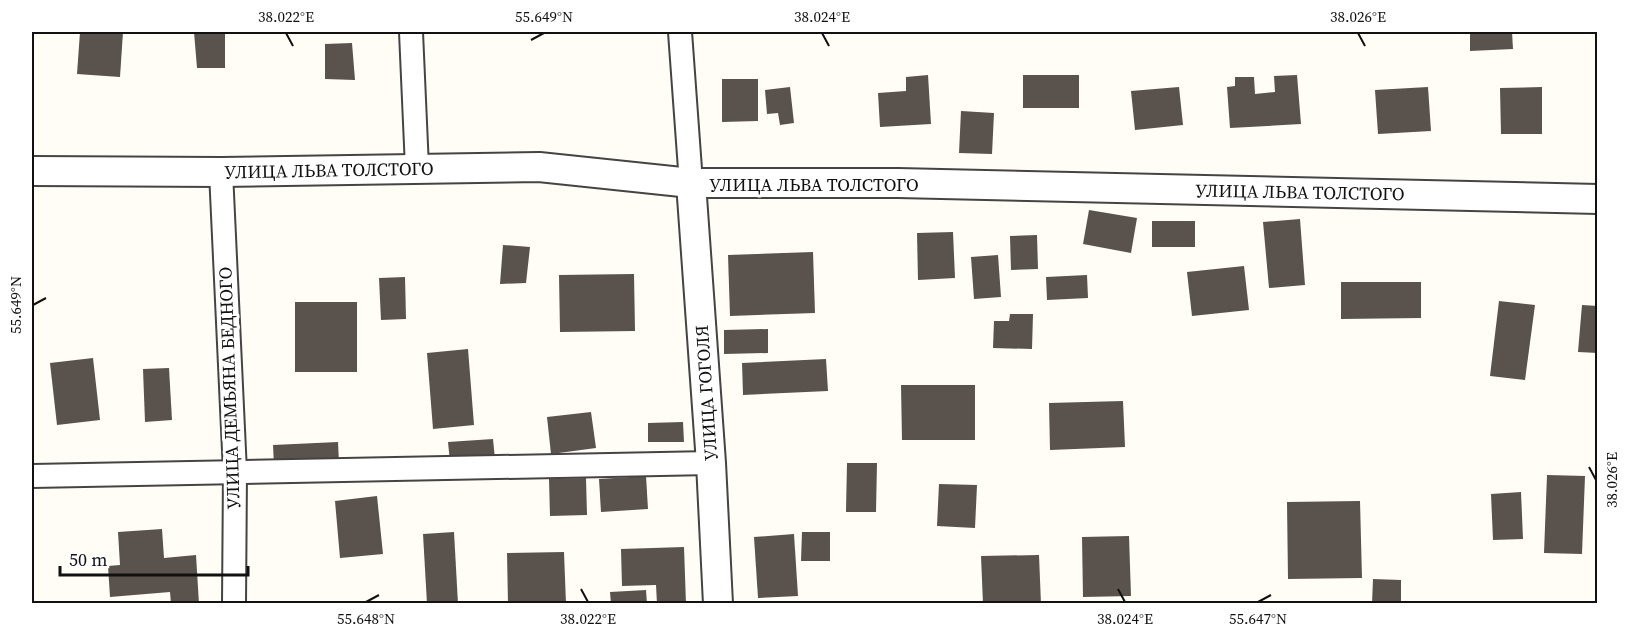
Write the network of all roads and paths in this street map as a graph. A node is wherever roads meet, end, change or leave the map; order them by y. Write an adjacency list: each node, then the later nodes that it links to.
1 (411, 32): 3 (street)
2 (680, 32): 6 (street)
3 (417, 168): 5 (street, УЛИЦА ЛЬВА ТОЛСТОГО); 6 (street, УЛИЦА ЛЬВА ТОЛСТОГО)
4 (32, 171): 5 (street, УЛИЦА ЛЬВА ТОЛСТОГО)
5 (221, 172): 9 (street, УЛИЦА ДЕМЬЯНА БЕДНОГО)
6 (691, 183): 7 (street, УЛИЦА ЛЬВА ТОЛСТОГО); 8 (street, УЛИЦА ГОГОЛЯ)
7 (1598, 199)
8 (711, 463): 9 (street); 12 (street, УЛИЦА ГОГОЛЯ)
9 (234, 472): 10 (street); 11 (street, УЛИЦА ДЕМЬЯНА БЕДНОГО)
10 (32, 476)
11 (234, 603)
12 (718, 603)

